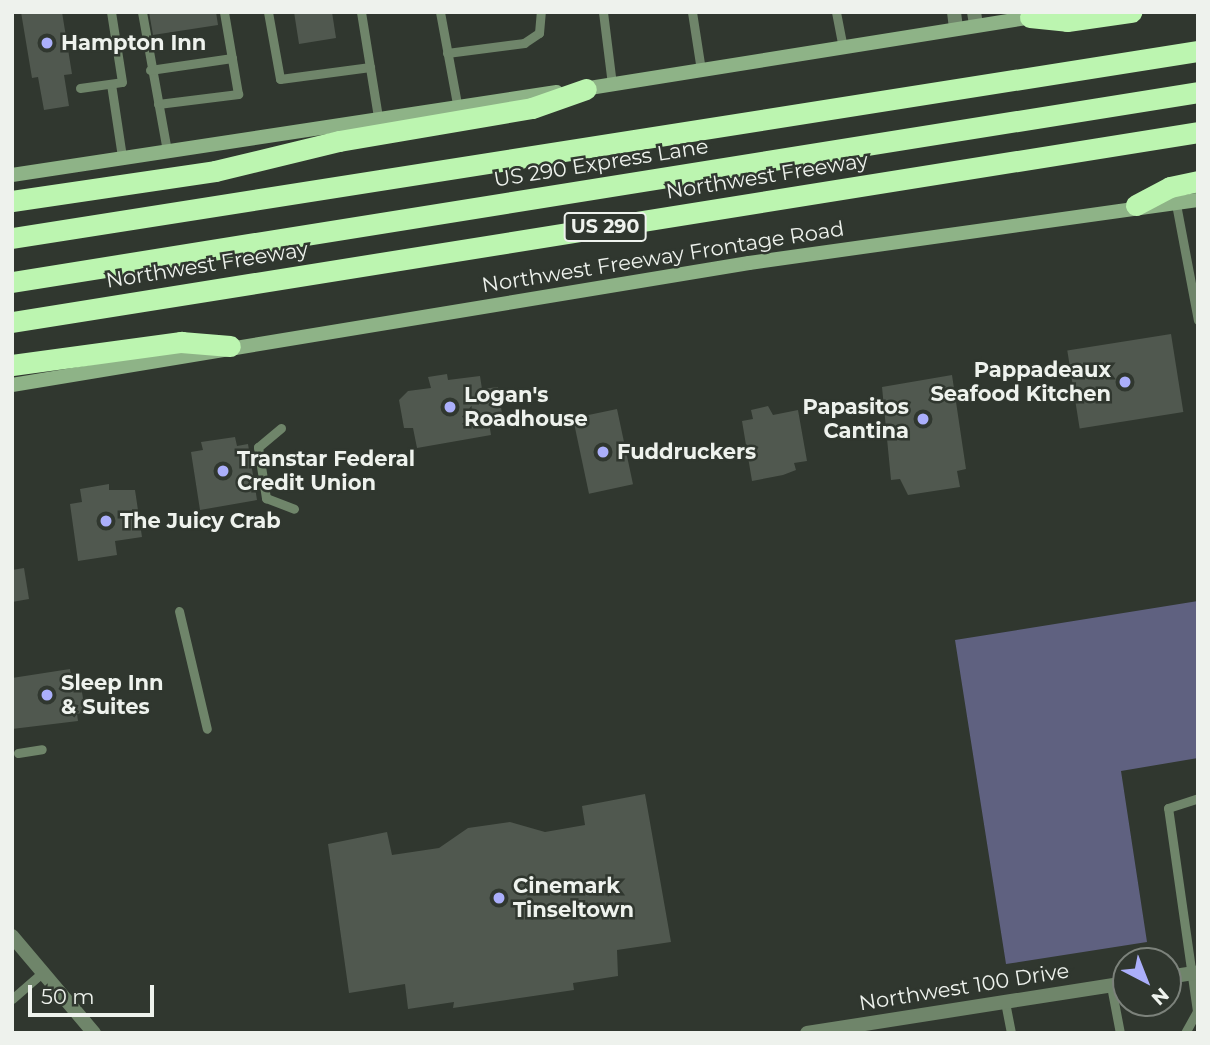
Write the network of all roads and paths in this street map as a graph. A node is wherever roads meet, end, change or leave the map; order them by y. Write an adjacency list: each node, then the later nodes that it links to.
1 (111, 12): 24 (lane)
2 (142, 12): 22 (lane)
3 (224, 12): 20 (lane)
4 (268, 12): 21 (lane)
5 (361, 12): 21 (lane)
6 (440, 12): 19 (lane)
7 (541, 12): 19 (lane)
8 (692, 12): 23 (lane)
9 (836, 12): 17 (lane)
10 (954, 12): 16 (street)
11 (1056, 12): 14 (main road)
12 (1131, 12): 14 (highway)
13 (606, 13): 25 (lane)
14 (1030, 17): 15 (main road)
15 (975, 18): 16 (main road)
16 (957, 28): 17 (main road)
17 (843, 47): 23 (main road)
18 (1198, 51): 41 (highway)
19 (447, 53): 30 (lane)
20 (232, 58): 22 (lane); 29 (lane)
21 (370, 67): 31 (lane)
22 (150, 70): 29 (lane)
23 (701, 70): 25 (main road)
24 (111, 83): 26 (lane); 34 (lane)
25 (612, 84): 27 (main road)
26 (80, 88)
27 (586, 89): 30 (main road); 38 (highway)
28 (1198, 92): 42 (highway, US 290 Express Lane)
29 (158, 104): 33 (lane)
30 (457, 104): 31 (main road)
31 (378, 117): 33 (main road)
32 (1198, 132): 45 (highway, Northwest Freeway / US 290)
33 (167, 150): 34 (main road)
34 (122, 157): 35 (main road)
35 (12, 175)
36 (1198, 181): 40 (highway)
37 (1198, 200): 39 (main road, Northwest Freeway Frontage Road)
38 (12, 201)
39 (1176, 204): 40 (main road, Northwest Freeway Frontage Road); 43 (lane)
40 (1136, 205): 46 (main road, Northwest Freeway Frontage Road)
41 (12, 238)
42 (12, 282)
43 (1196, 293): 44 (lane)
44 (1198, 320)
45 (12, 321)
46 (230, 346): 47 (highway); 48 (main road, Northwest Freeway Frontage Road)
47 (12, 365)
48 (12, 385)
49 (281, 428): 50 (lane)
50 (294, 509)
51 (179, 611): 52 (lane)
52 (207, 729)
53 (42, 749): 54 (lane)
54 (18, 753)
55 (1198, 798): 57 (lane)
56 (1198, 919): 57 (lane)
57 (1186, 921): 59 (lane)
58 (12, 936): 60 (street)
59 (1196, 972): 67 (lane)
60 (42, 973): 62 (lane); 64 (street)
61 (1112, 986): 63 (street, Northwest 100 Drive)
62 (12, 999)
63 (1006, 1002): 65 (street, Northwest 100 Drive); 66 (lane)
64 (94, 1033)
65 (807, 1033)
66 (1011, 1033)
67 (1185, 1033)

